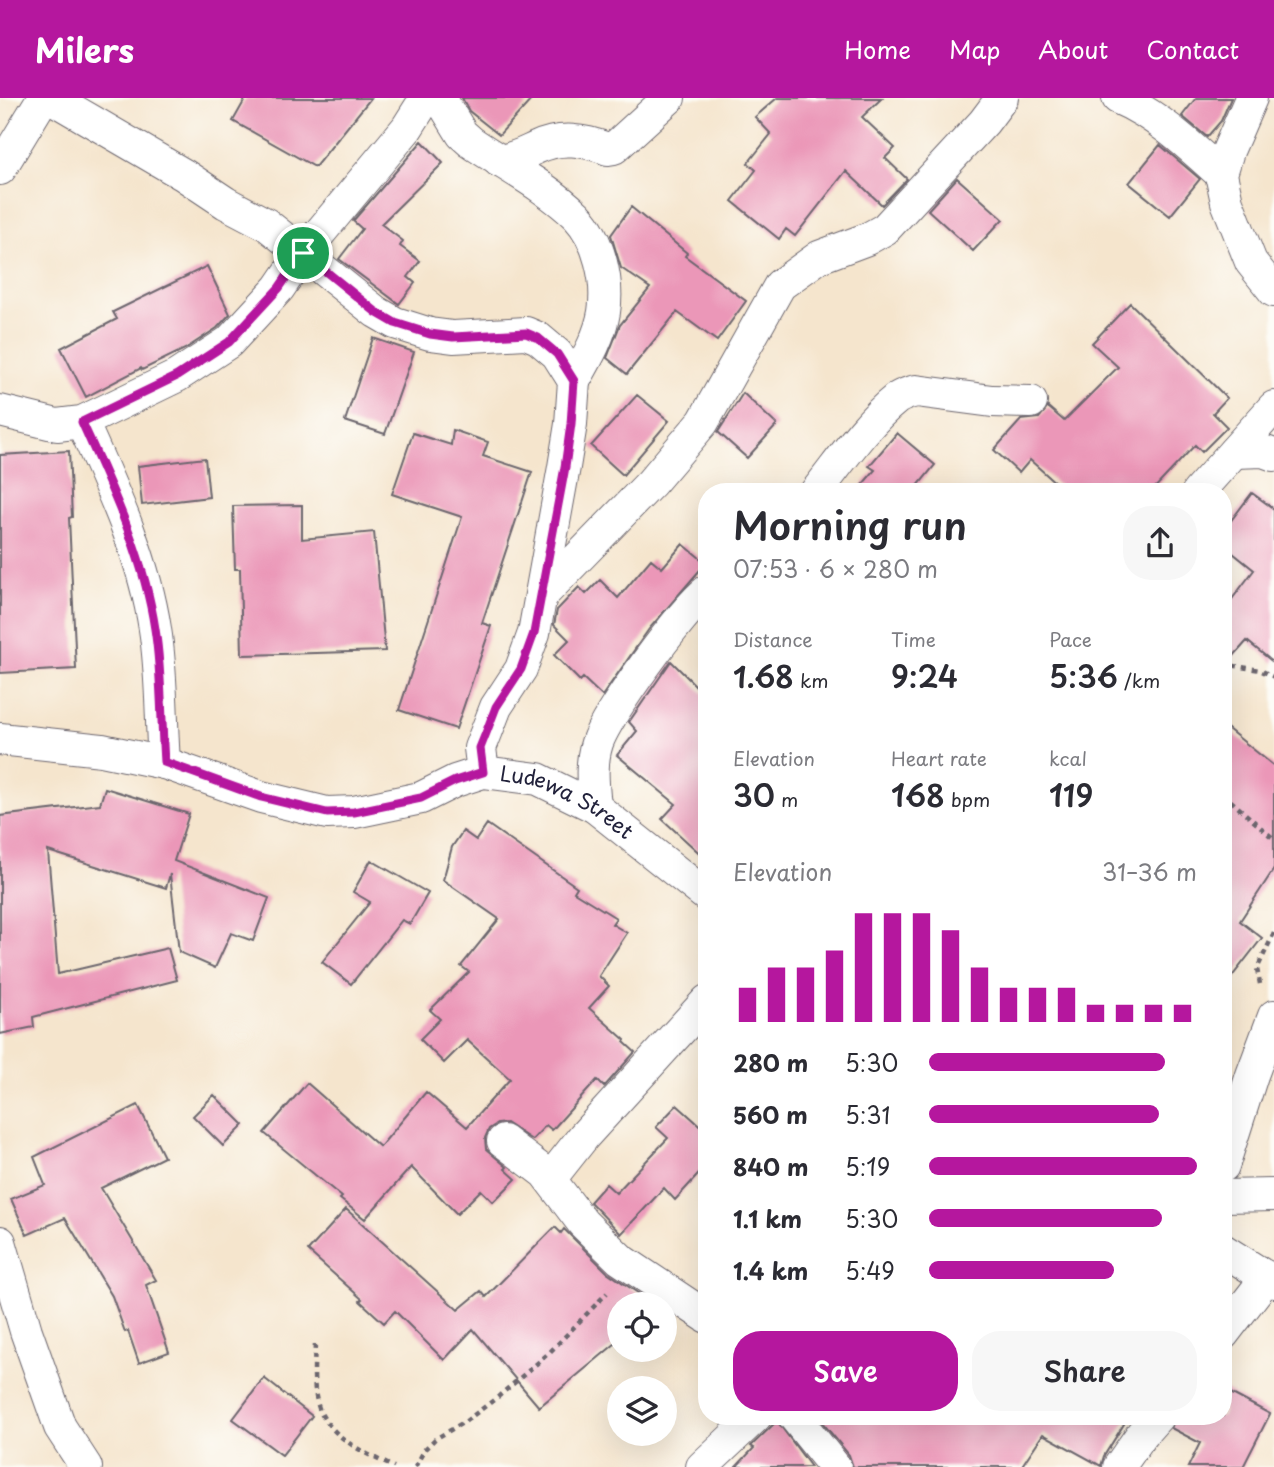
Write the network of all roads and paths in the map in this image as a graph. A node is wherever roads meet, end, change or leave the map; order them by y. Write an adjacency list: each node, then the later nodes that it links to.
1 (43, 98): 10 (street)
2 (52, 98): 12 (street)
3 (426, 98): 12 (street)
4 (440, 98): 9 (street)
5 (669, 98): 9 (street)
6 (1002, 98): 23 (street)
7 (1118, 98): 11 (street)
8 (1251, 98): 11 (street)
9 (499, 161): 14 (street)
10 (0, 169)
11 (1221, 174): 13 (street)
12 (303, 253): 14 (street); 18 (street)
13 (1274, 291)
14 (574, 381): 23 (street)
15 (1031, 402): 21 (street)
16 (1274, 407): 19 (street)
17 (0, 411): 18 (street)
18 (82, 422): 28 (street)
19 (1234, 452): 20 (street); 22 (street)
20 (1274, 455)
21 (823, 483)
22 (1206, 483)
23 (542, 595): 29 (street)
24 (698, 598): 31 (street)
25 (1232, 665): 26 (path)
26 (1274, 677)
27 (0, 739): 28 (street, Ludewa Street)
28 (164, 762): 29 (street, Ludewa Street)
29 (483, 772): 31 (street, Ludewa Street)
30 (1232, 801): 32 (path)
31 (595, 807): 33 (street, Ludewa Street)
32 (1274, 839)
33 (698, 889)
34 (698, 1011): 38 (street)
35 (1274, 1016): 36 (street)
36 (1232, 1138)
37 (503, 1141): 38 (street)
38 (550, 1179): 43 (street)
39 (1274, 1195): 40 (street)
40 (1232, 1196)
41 (0, 1242): 51 (street)
42 (1232, 1255): 44 (street)
43 (631, 1267): 45 (street); 53 (path)
44 (1271, 1279): 46 (street)
45 (698, 1311)
46 (1232, 1324)
47 (315, 1345): 52 (path)
48 (746, 1425): 54 (street)
49 (801, 1425): 55 (street)
50 (1150, 1425): 56 (street)
51 (86, 1467)
52 (394, 1467)
53 (415, 1467)
54 (702, 1467)
55 (835, 1467)
56 (1119, 1467)

